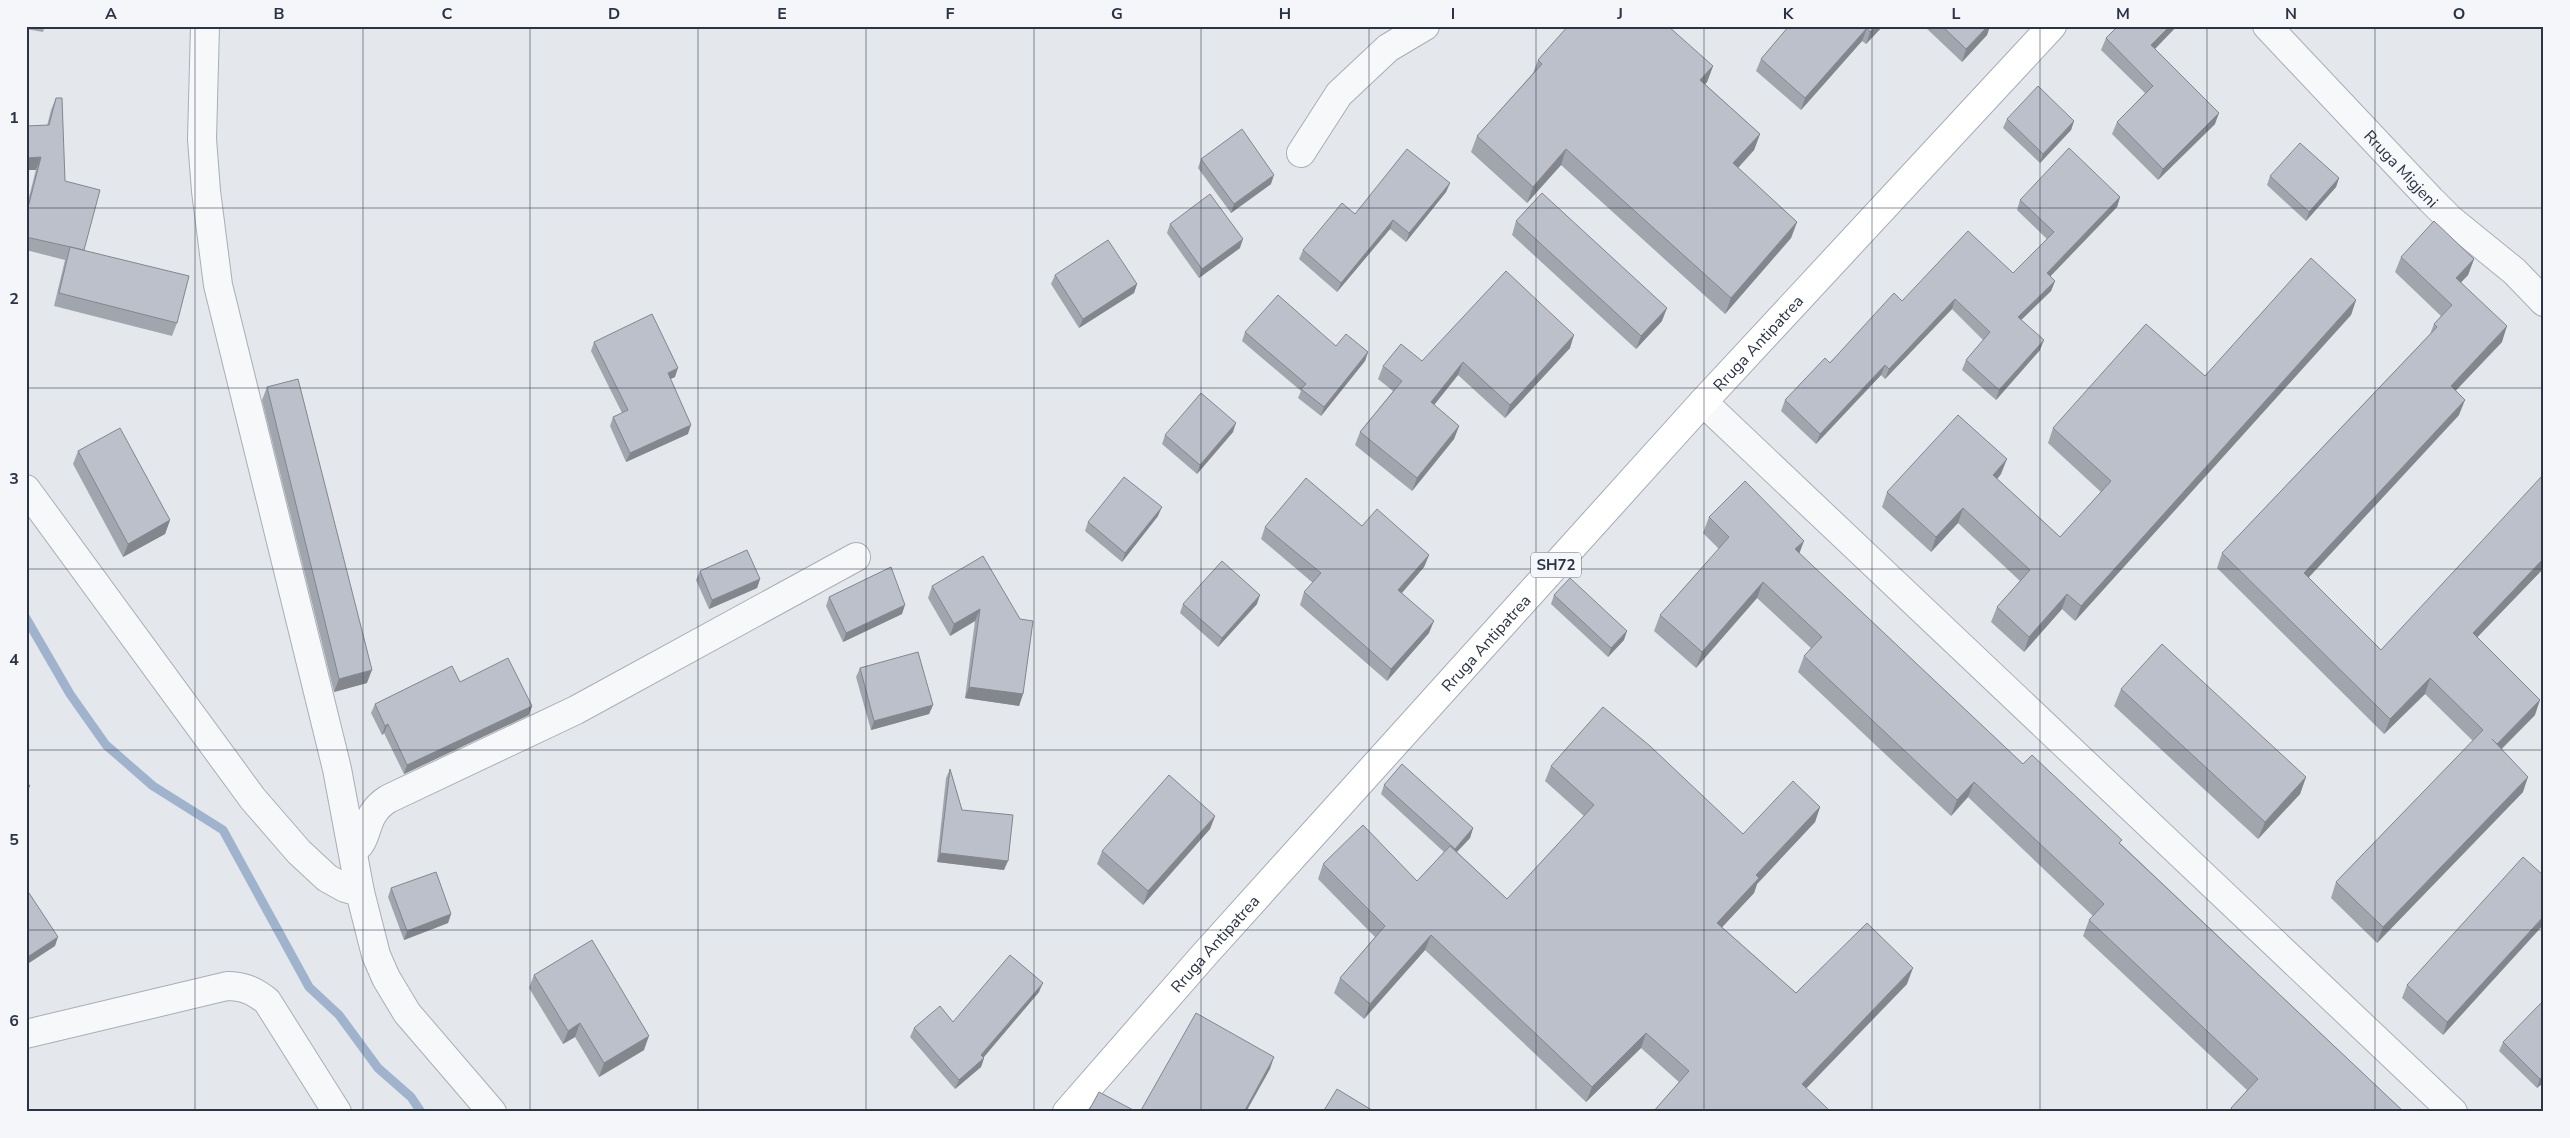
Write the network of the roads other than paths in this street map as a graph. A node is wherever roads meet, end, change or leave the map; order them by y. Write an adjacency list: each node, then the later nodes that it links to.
1 (205, 26): 10 (street)
2 (1426, 26): 5 (street)
3 (2267, 26): 6 (street, Rruga Migjeni)
4 (2041, 30): 7 (main road, Rruga Antipatrea / SH72)
5 (1301, 153)
6 (2544, 302)
7 (1703, 402): 15 (main road, Rruga Antipatrea / SH72); 16 (street)
8 (26, 489): 11 (street)
9 (856, 557): 10 (street)
10 (353, 850): 11 (street)
11 (360, 892): 14 (street)
12 (26, 1034): 13 (street)
13 (337, 1112)
14 (492, 1112)
15 (1067, 1112)
16 (2453, 1112)

